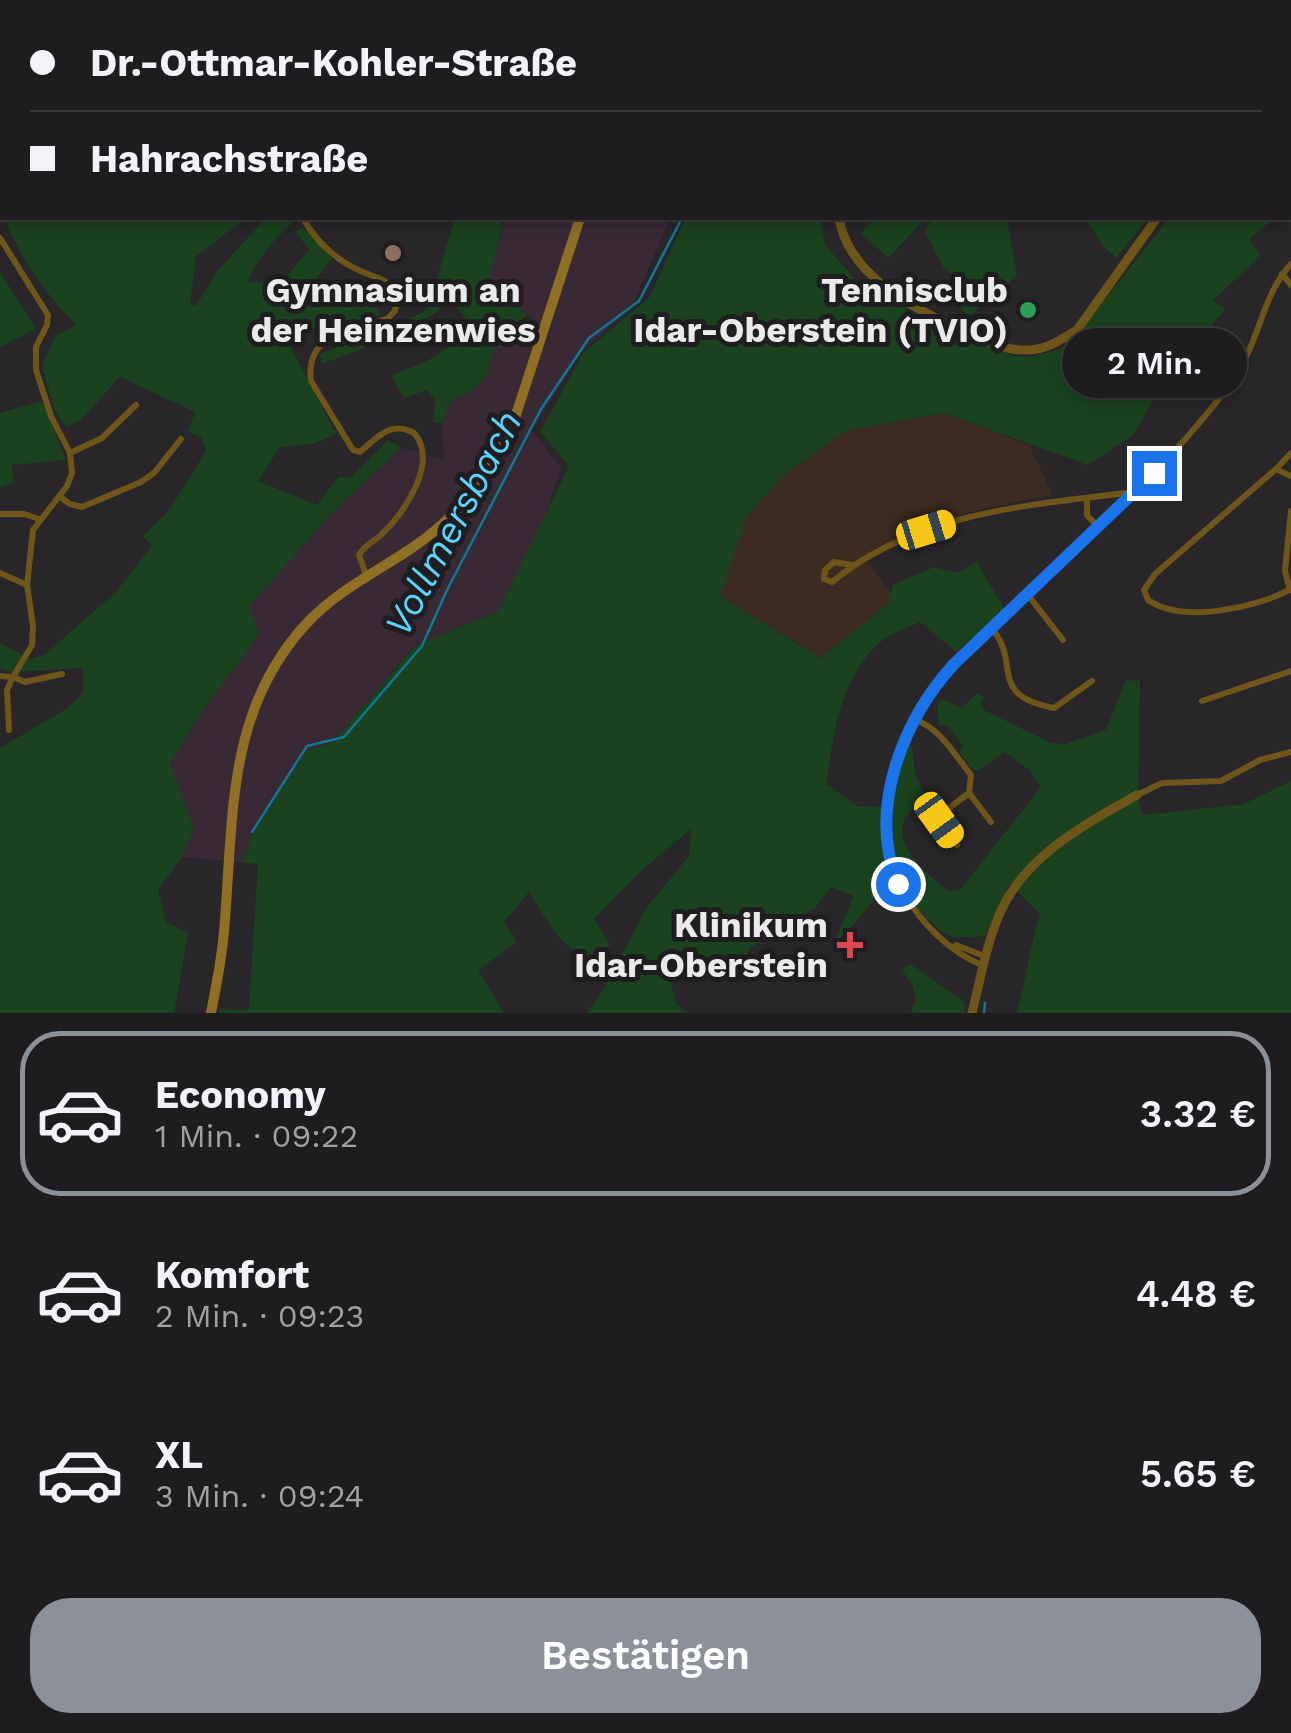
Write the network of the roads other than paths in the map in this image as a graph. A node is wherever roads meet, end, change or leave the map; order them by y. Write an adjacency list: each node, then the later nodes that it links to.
1 (305, 220): 26 (street)
2 (579, 220): 26 (main road)
3 (840, 220): 4 (street)
4 (1157, 220)
5 (0, 238): 12 (street)
6 (1291, 264): 7 (street)
7 (1282, 274): 8 (street); 15 (street)
8 (1291, 286)
9 (136, 405): 12 (street)
10 (180, 439): 17 (street)
11 (1291, 453): 13 (street)
12 (70, 454): 17 (street)
13 (1276, 469): 14 (street); 28 (street)
14 (1291, 476)
15 (1136, 492): 16 (street); 19 (street)
16 (1109, 495): 18 (street); 19 (street)
17 (59, 496): 22 (street)
18 (1087, 498): 23 (street); 24 (street)
19 (1120, 509): 23 (street)
20 (1291, 511): 28 (street)
21 (0, 514): 22 (street)
22 (39, 519): 27 (street)
23 (1099, 528): 29 (street)
24 (854, 564)
25 (0, 573): 27 (street)
26 (366, 575): 46 (main road)
27 (28, 585): 35 (street)
28 (1290, 590)
29 (1028, 595): 30 (street); 31 (street)
30 (992, 629): 36 (street); 38 (street)
31 (1064, 640)
32 (1291, 671): 37 (street)
33 (62, 674): 35 (street)
34 (0, 676): 35 (street)
35 (13, 677): 39 (street)
36 (1092, 681)
37 (1202, 701)
38 (914, 719): 41 (street); 45 (street)
39 (9, 730)
40 (1291, 752): 42 (street)
41 (969, 793): 43 (street); 44 (street)
42 (1136, 795): 45 (street)
43 (990, 822)
44 (957, 845)
45 (985, 961): 47 (street)
46 (211, 1013)
47 (972, 1013)

